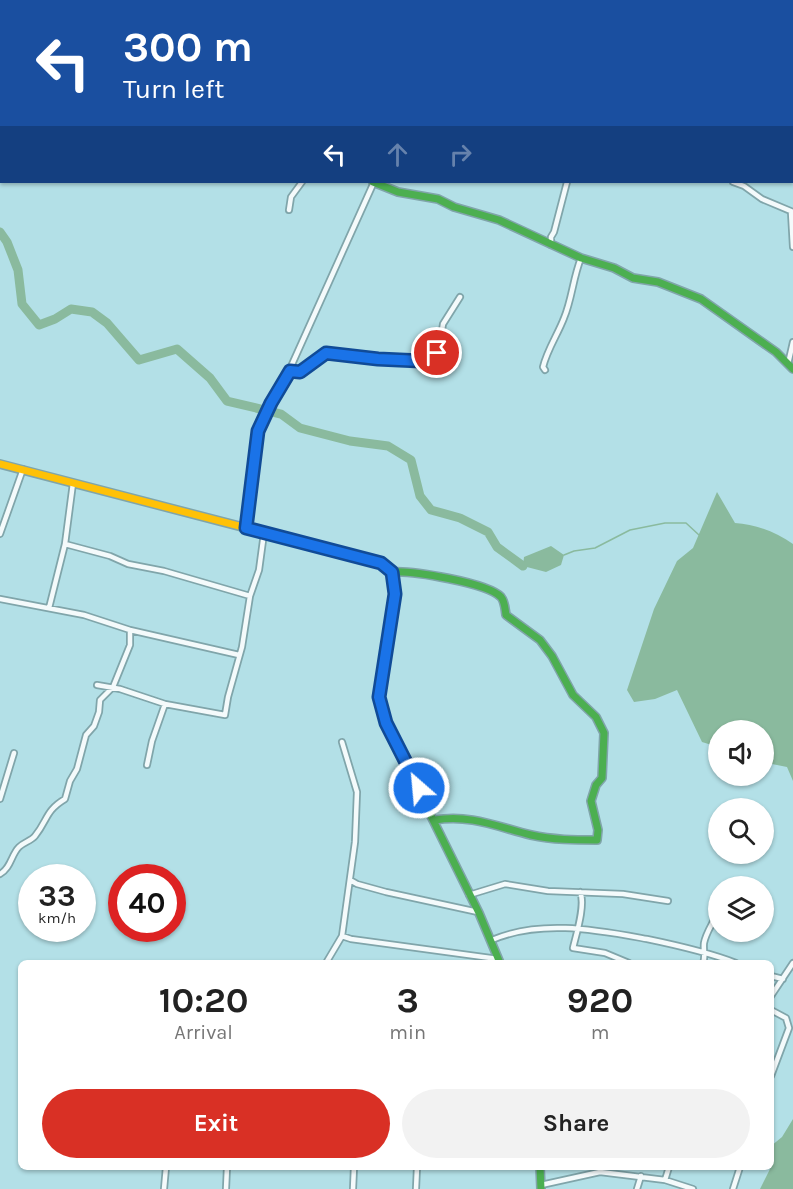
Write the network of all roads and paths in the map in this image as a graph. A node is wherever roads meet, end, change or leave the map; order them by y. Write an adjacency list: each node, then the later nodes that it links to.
1 (301, 183): 6 (street)
2 (374, 183): 15 (street)
3 (376, 183): 8 (street)
4 (567, 183): 8 (street)
5 (736, 183): 7 (street)
6 (289, 210)
7 (792, 212): 9 (street)
8 (551, 245): 10 (street)
9 (793, 247)
10 (581, 258): 13 (street); 14 (street)
11 (460, 297): 15 (street)
12 (793, 342): 13 (street)
13 (790, 367)
14 (545, 370)
15 (290, 371): 19 (street)
16 (0, 464): 17 (street)
17 (23, 469): 18 (street); 21 (street)
18 (73, 483): 19 (street); 22 (street)
19 (246, 528): 20 (street)
20 (264, 533): 23 (street); 24 (street)
21 (0, 534)
22 (65, 544): 24 (street); 26 (street)
23 (392, 572): 36 (street); 36 (street)
24 (250, 596): 28 (street)
25 (0, 599): 26 (street)
26 (49, 608): 27 (street)
27 (130, 630): 28 (street); 30 (street)
28 (239, 655): 31 (street)
29 (98, 685): 30 (street)
30 (113, 687): 31 (street); 37 (street)
31 (165, 704): 34 (street)
32 (342, 742): 38 (street)
33 (14, 753): 35 (street)
34 (147, 765)
35 (0, 799)
36 (435, 820): 40 (street)
37 (0, 874)
38 (350, 880): 42 (street); 45 (street)
39 (580, 892): 40 (street); 41 (street); 43 (street)
40 (469, 895): 42 (street)
41 (668, 901)
42 (479, 913): 46 (street)
43 (578, 927): 46 (street); 47 (street); 51 (street)
44 (708, 933): 47 (street)
45 (342, 936): 48 (street); 49 (street)
46 (492, 940): 50 (street)
47 (705, 954): 52 (street); 53 (street)
48 (328, 960)
49 (495, 960)
50 (499, 960)
51 (622, 960)
52 (704, 960)
53 (726, 960)
54 (793, 963): 56 (street)
55 (774, 977): 56 (street)
56 (783, 979): 57 (street)
57 (774, 992)
58 (774, 1012): 59 (street)
59 (774, 1064)
60 (166, 1170): 71 (street)
61 (227, 1170): 72 (street)
62 (354, 1170): 73 (street)
63 (417, 1170): 74 (street)
64 (540, 1170): 70 (street)
65 (600, 1170): 68 (street); 70 (street)
66 (668, 1170): 69 (street)
67 (739, 1170): 77 (street)
68 (641, 1176): 69 (street); 75 (street)
69 (665, 1180): 76 (street)
70 (541, 1187)
71 (164, 1189)
72 (226, 1189)
73 (353, 1189)
74 (416, 1189)
75 (637, 1189)
76 (693, 1189)
77 (733, 1189)

